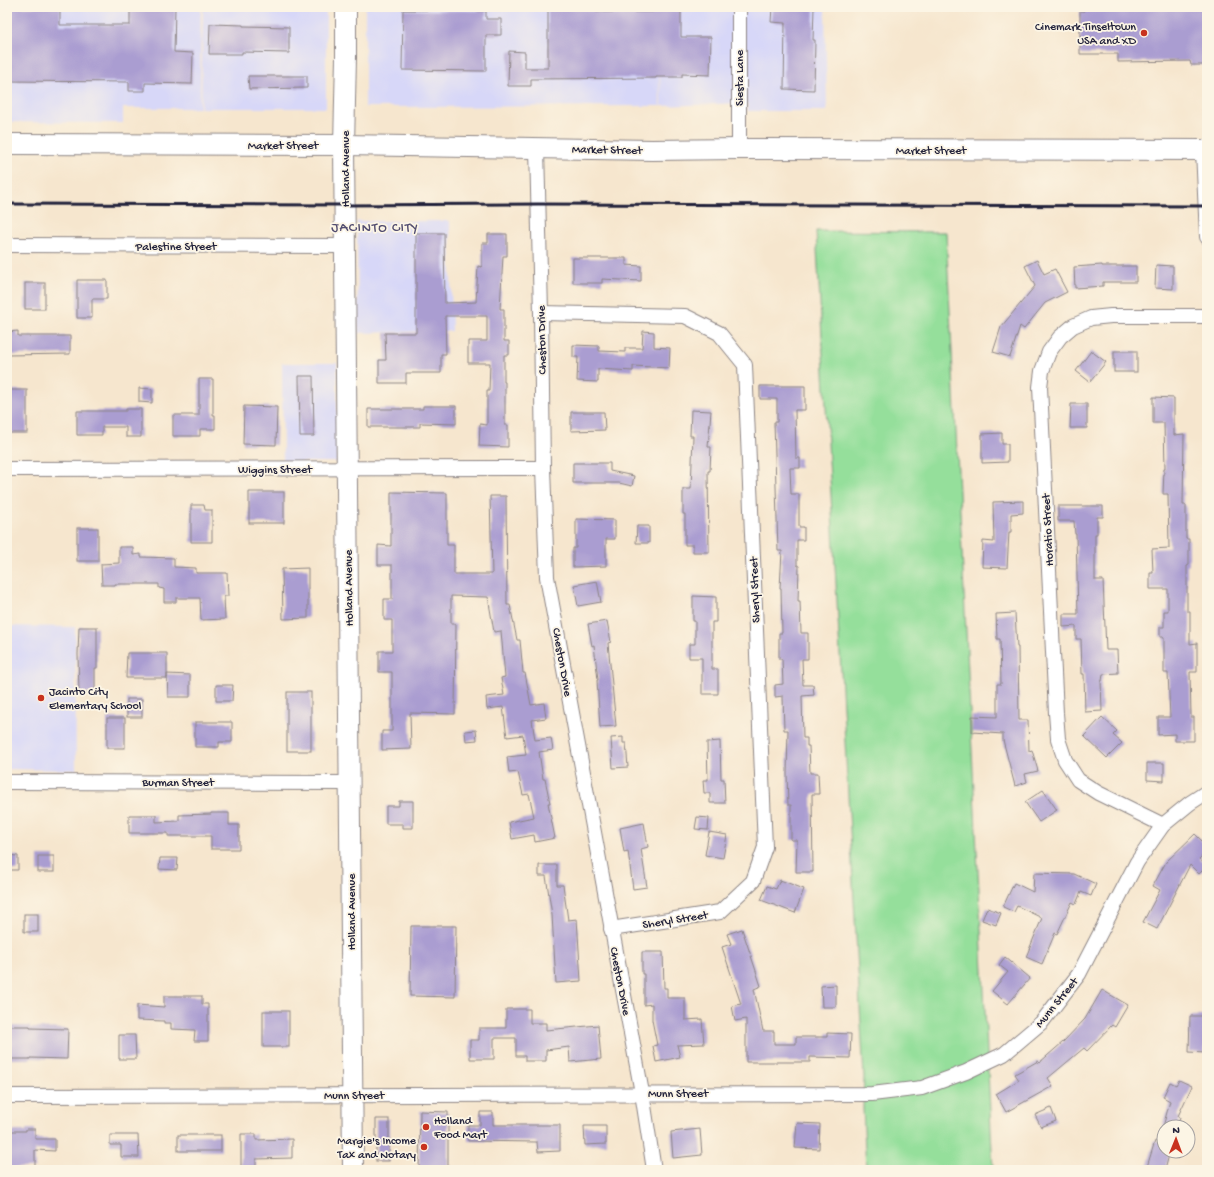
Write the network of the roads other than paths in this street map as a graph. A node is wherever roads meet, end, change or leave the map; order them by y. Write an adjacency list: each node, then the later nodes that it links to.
1 (346, 7): 4 (main road, Holland Avenue)
2 (739, 7): 6 (street, Siesta Lane)
3 (7, 144): 4 (main road, Market Street)
4 (344, 145): 5 (main road, Market Street); 10 (main road, Holland Avenue)
5 (537, 148): 6 (main road, Market Street); 11 (street, Cheston Drive)
6 (739, 149): 7 (main road, Market Street)
7 (1205, 150): 8 (street)
8 (1207, 237)
9 (7, 245): 10 (street, Palestine Street)
10 (345, 246): 13 (main road, Holland Avenue)
11 (541, 313): 14 (street, Cheston Drive); 20 (street, Sheryl Street)
12 (1207, 316): 19 (street, Horatio Street)
13 (347, 468): 14 (street, Wiggins Street); 15 (street, Wiggins Street); 17 (main road, Holland Avenue)
14 (543, 468): 20 (street, Cheston Drive)
15 (7, 469)
16 (7, 782): 17 (street, Burman Street)
17 (350, 783): 22 (main road, Holland Avenue)
18 (1207, 792): 19 (street, Munn Street)
19 (1163, 825): 21 (street, Munn Street)
20 (611, 929): 21 (street, Cheston Drive)
21 (642, 1094): 22 (street, Munn Street); 25 (street, Cheston Drive)
22 (353, 1095): 23 (street, Munn Street); 24 (main road, Holland Avenue)
23 (7, 1096)
24 (353, 1170)
25 (654, 1170)

